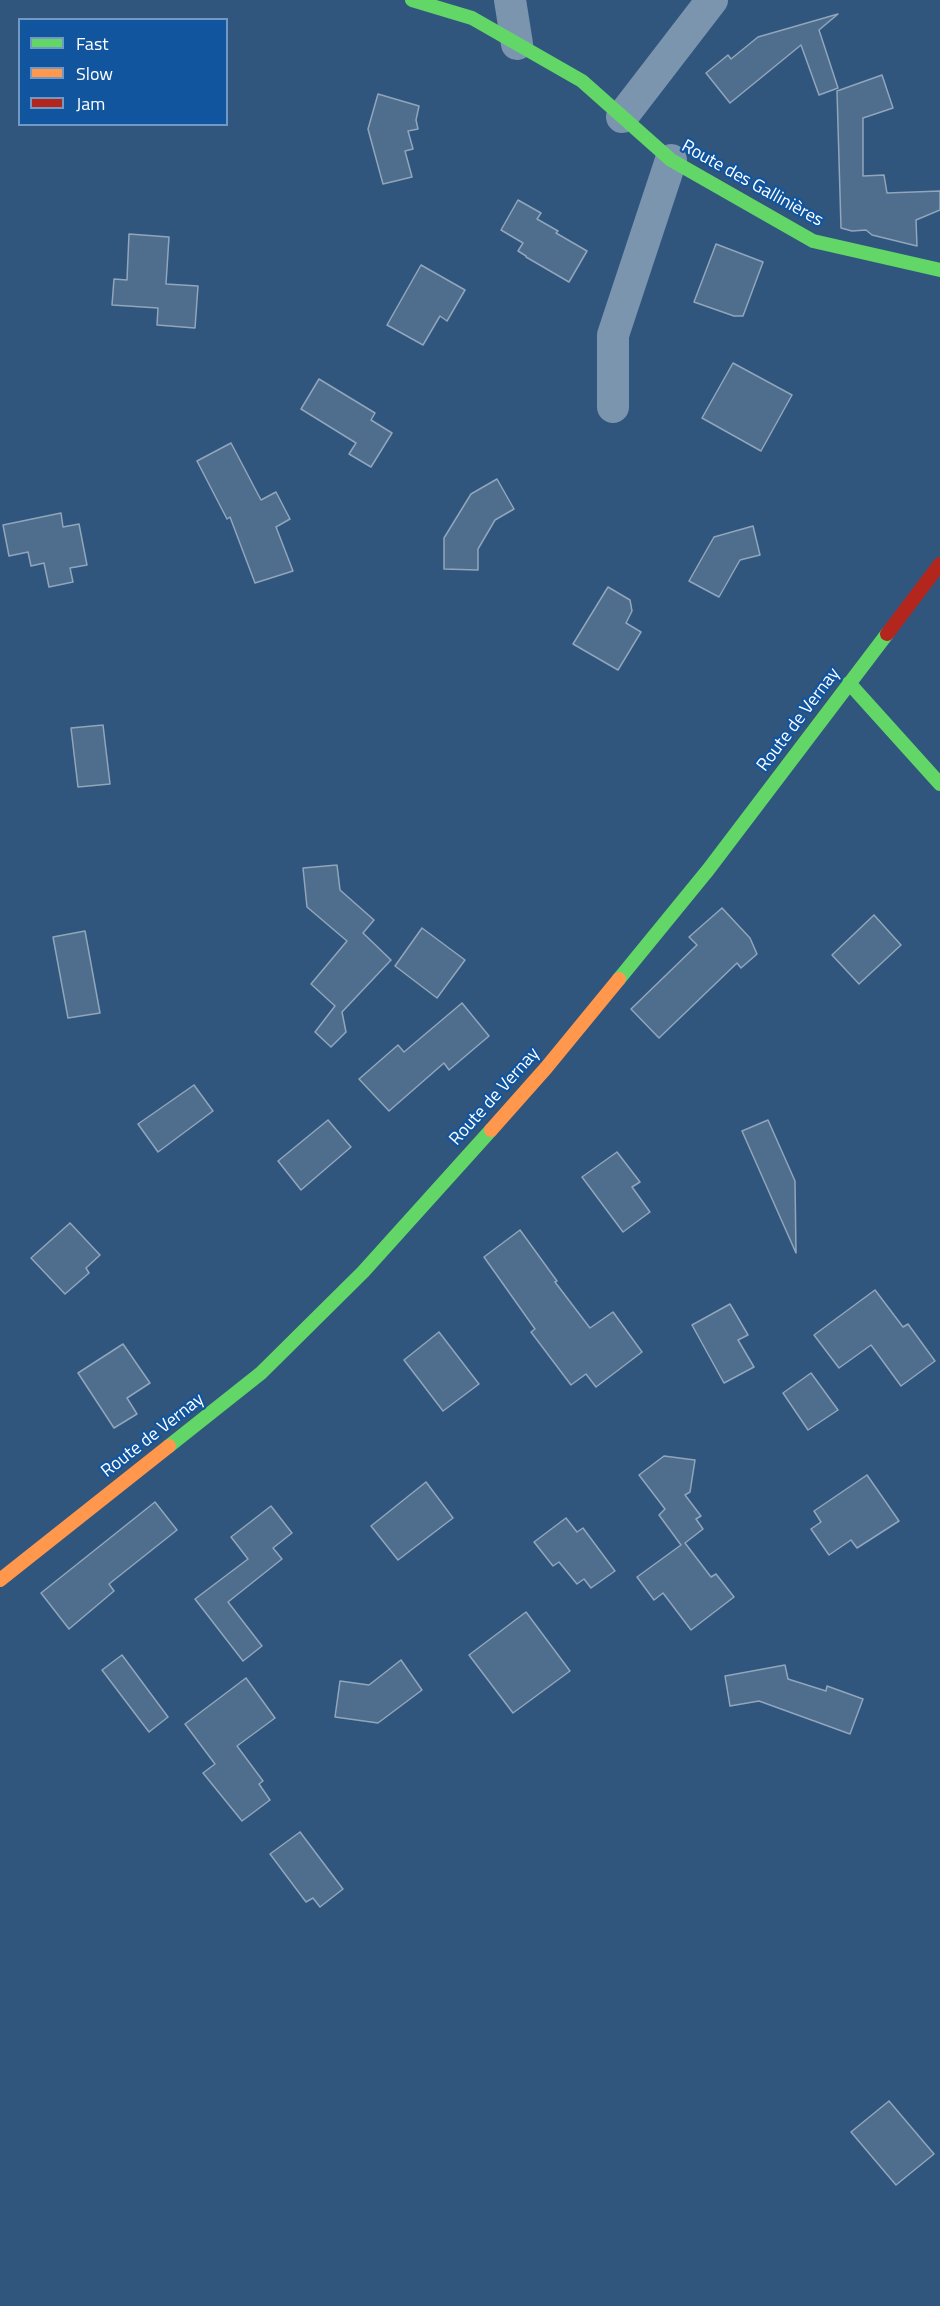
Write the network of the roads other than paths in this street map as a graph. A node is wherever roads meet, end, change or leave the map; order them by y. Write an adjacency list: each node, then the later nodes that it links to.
1 (412, 0): 4 (street, Route des Gallinières)
2 (510, 0): 4 (street)
3 (712, 0): 5 (street)
4 (517, 44): 5 (street, Route des Gallinières)
5 (622, 117): 6 (street, Route des Gallinières)
6 (671, 160): 7 (street, Route des Gallinières); 8 (street)
7 (940, 270)
8 (613, 407)
9 (940, 564): 10 (street, Route de Vernay)
10 (849, 683): 11 (street); 12 (street, Route de Vernay)
11 (935, 769)
12 (0, 1580)

